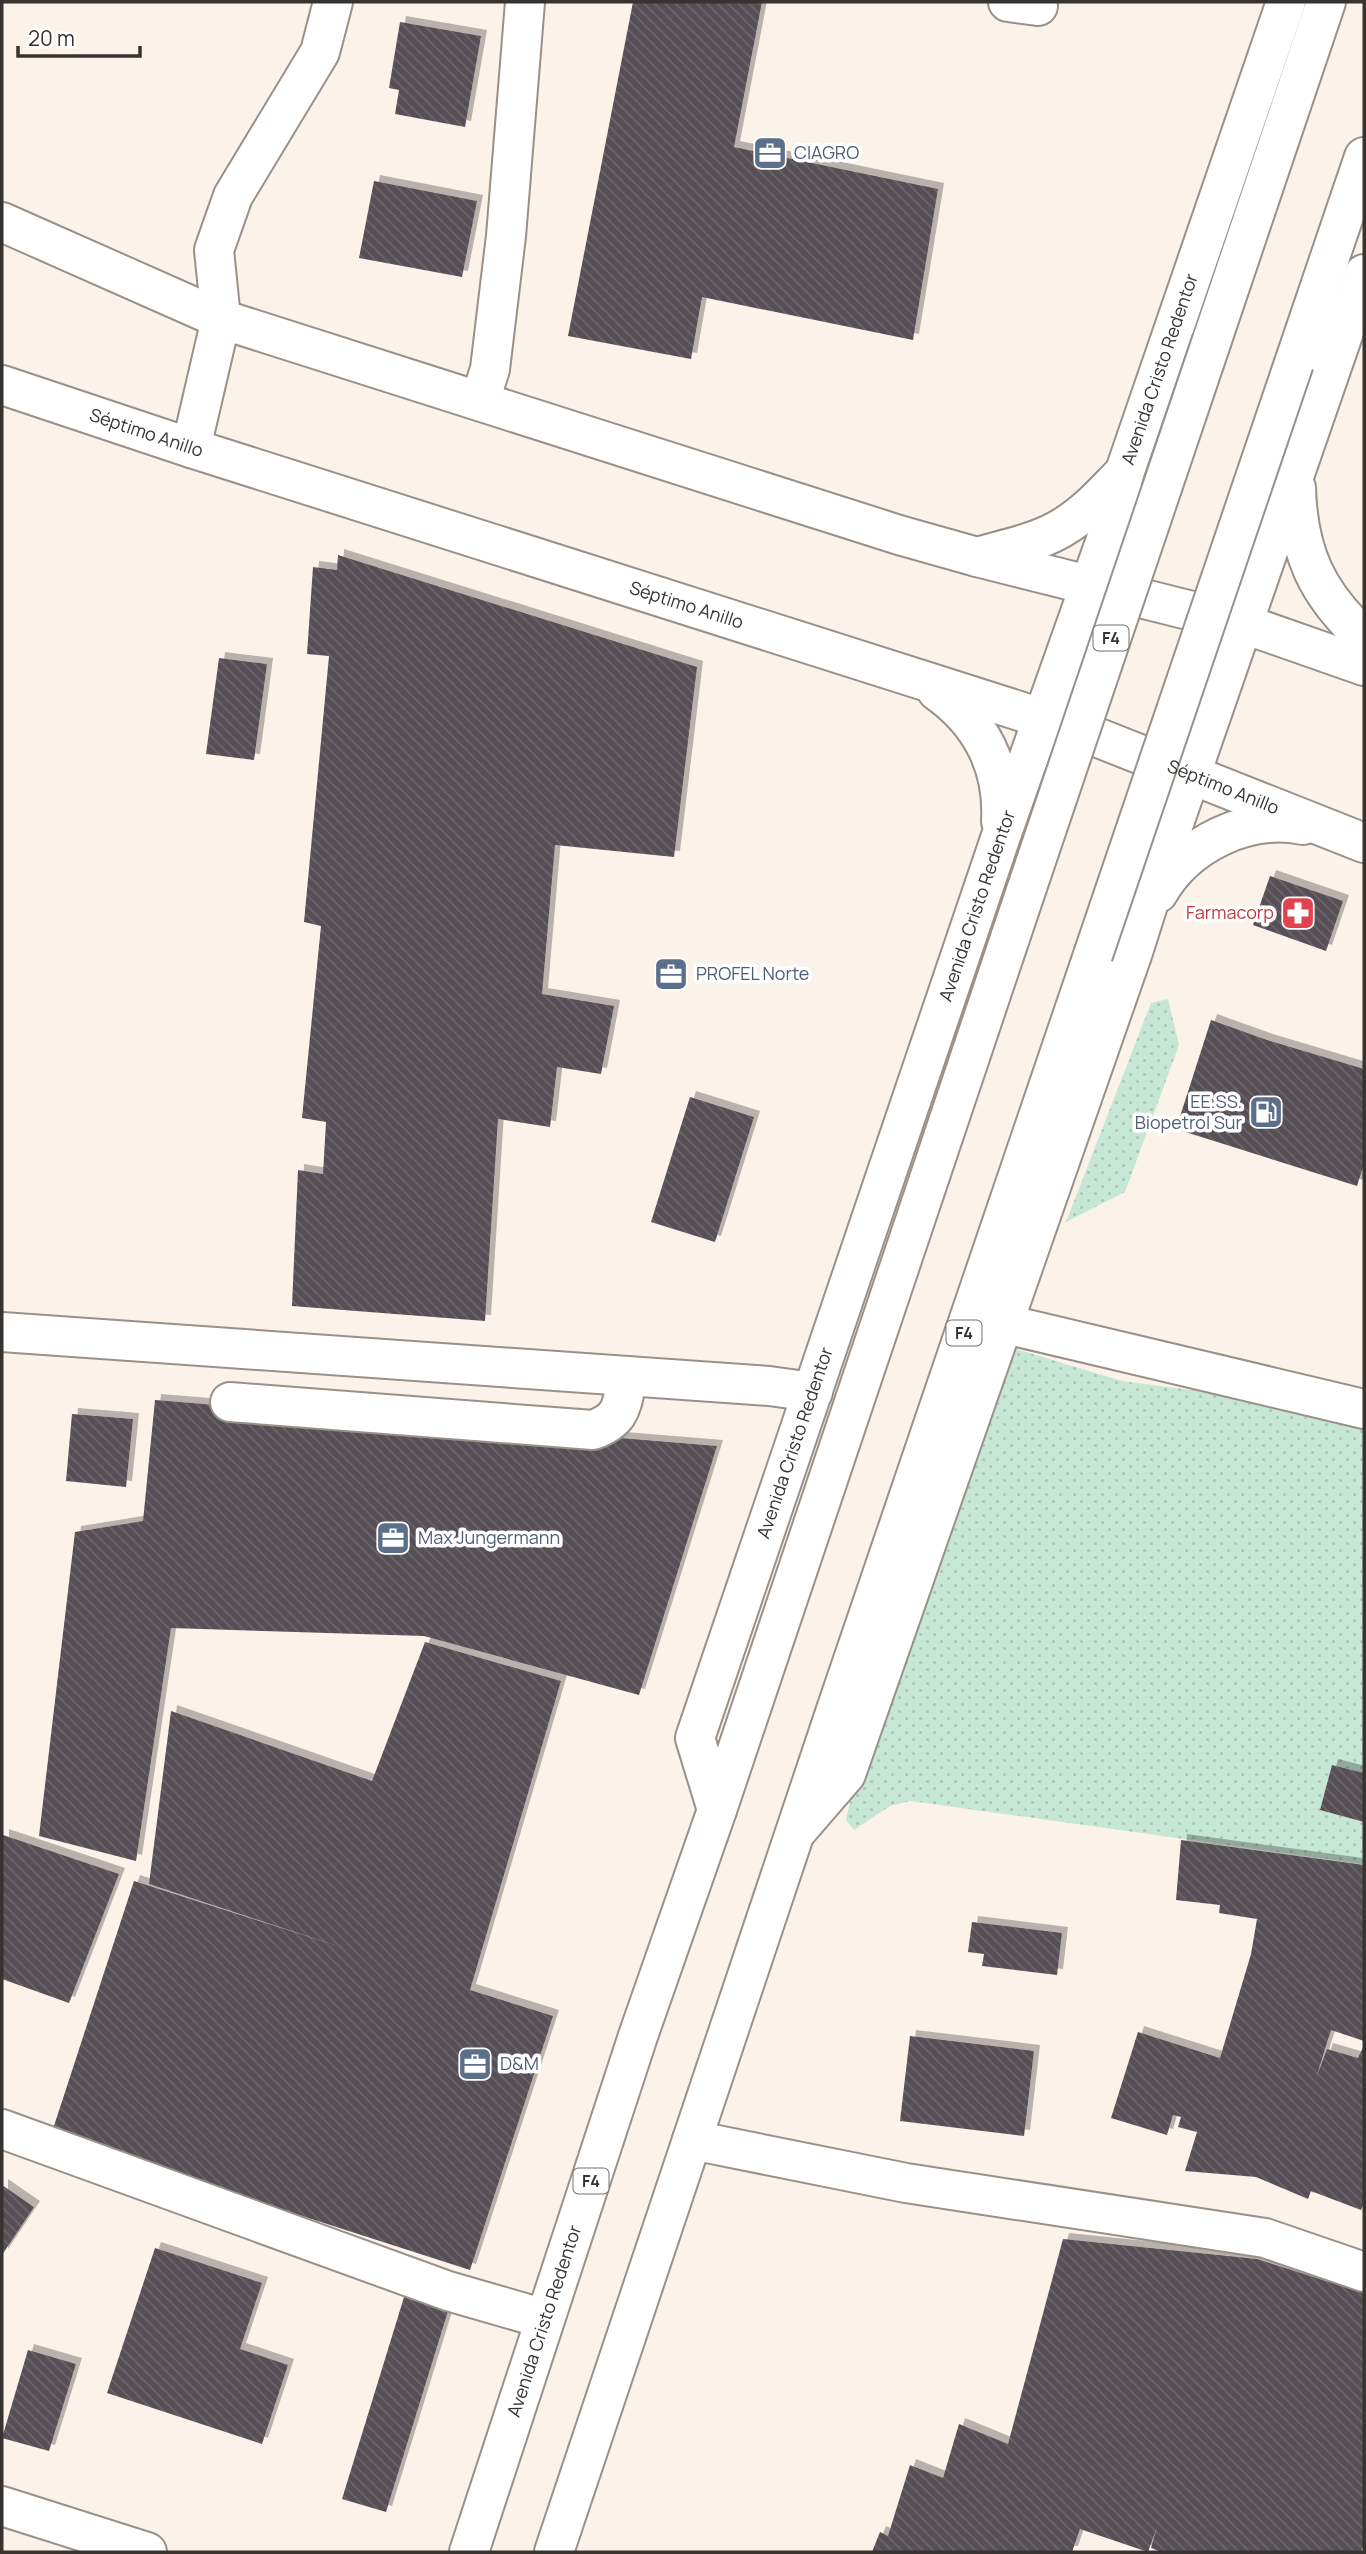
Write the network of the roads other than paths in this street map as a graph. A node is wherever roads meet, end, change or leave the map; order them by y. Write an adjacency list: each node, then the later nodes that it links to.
1 (333, 2): 8 (main road)
2 (525, 2): 10 (main road)
3 (1286, 2): 12 (main road, Avenida Cristo Redentor)
4 (1326, 2): 35 (main road, Avenida Cristo Redentor / F4, bridge)
5 (1364, 158): 36 (main road, F4, bridge)
6 (2, 222): 8 (main road)
7 (1364, 274): 13 (main road)
8 (221, 319): 10 (main road); 11 (main road)
9 (2, 385): 11 (main road, Séptimo Anillo)
10 (480, 401): 15 (main road)
11 (191, 448): 21 (main road, Séptimo Anillo)
12 (1125, 471): 14 (main road, Avenida Cristo Redentor); 15 (main road)
13 (1296, 475): 16 (main road); 19 (main road)
14 (1109, 531): 16 (main road); 17 (main road, Avenida Cristo Redentor)
15 (977, 558): 17 (main road)
16 (1261, 573): 18 (main road)
17 (1089, 586): 18 (main road); 22 (main road, Avenida Cristo Redentor)
18 (1244, 624): 20 (main road); 23 (main road)
19 (1364, 637)
20 (1364, 666)
21 (923, 682): 22 (main road, Séptimo Anillo); 26 (main road)
22 (1042, 719): 23 (main road, Séptimo Anillo); 24 (main road, Avenida Cristo Redentor)
23 (1191, 774): 25 (main road); 27 (main road, Séptimo Anillo)
24 (1020, 784): 25 (main road); 26 (main road, Avenida Cristo Redentor)
25 (1172, 829): 28 (main road)
26 (1001, 836): 32 (main road, Avenida Cristo Redentor)
27 (1348, 837): 28 (main road)
28 (1146, 912): 29 (main road)
29 (1001, 1323): 34 (main road); 36 (main road)
30 (2, 1332): 31 (main road)
31 (628, 1376): 32 (main road); 33 (main road)
32 (813, 1392): 35 (main road, Avenida Cristo Redentor)
33 (230, 1402)
34 (1364, 1409)
35 (717, 1811): 40 (main road, Avenida Cristo Redentor / F4)
36 (795, 1833): 38 (main road, F4)
37 (2, 2129): 40 (main road)
38 (692, 2140): 39 (main road); 45 (main road, F4)
39 (1364, 2272)
40 (545, 2319): 44 (main road, Avenida Cristo Redentor / F4)
41 (2, 2506): 42 (main road)
42 (59, 2539): 43 (main road)
43 (140, 2551)
44 (469, 2552)
45 (554, 2552)

